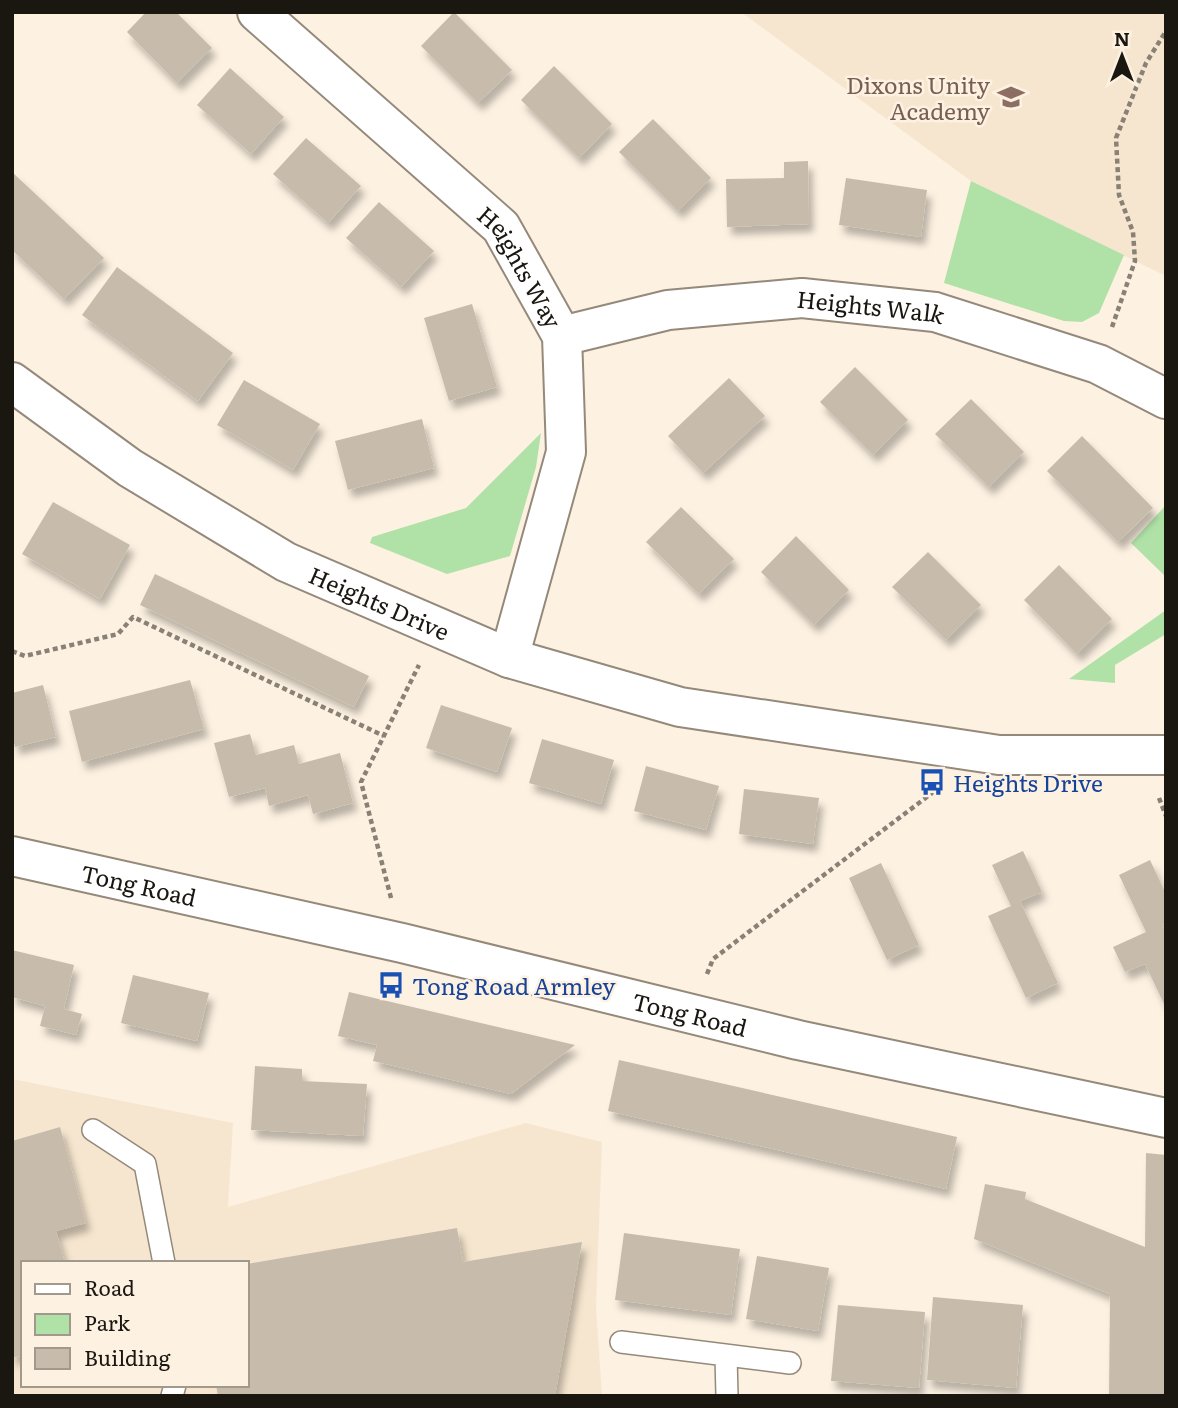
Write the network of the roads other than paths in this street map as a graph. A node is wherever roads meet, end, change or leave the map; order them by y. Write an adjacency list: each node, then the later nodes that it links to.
1 (257, 12): 2 (street, Heights Way)
2 (562, 336): 4 (street, Heights Walk); 5 (street, Heights Way)
3 (12, 383): 5 (street, Heights Drive)
4 (1166, 399)
5 (509, 658): 6 (street, Heights Drive)
6 (1166, 755)
7 (12, 856): 8 (street, Tong Road)
8 (1166, 1118)
9 (93, 1130): 10 (lane)
10 (164, 1261)
11 (621, 1342): 12 (lane)
12 (726, 1356): 13 (lane); 14 (lane)
13 (790, 1363)
14 (727, 1396)

